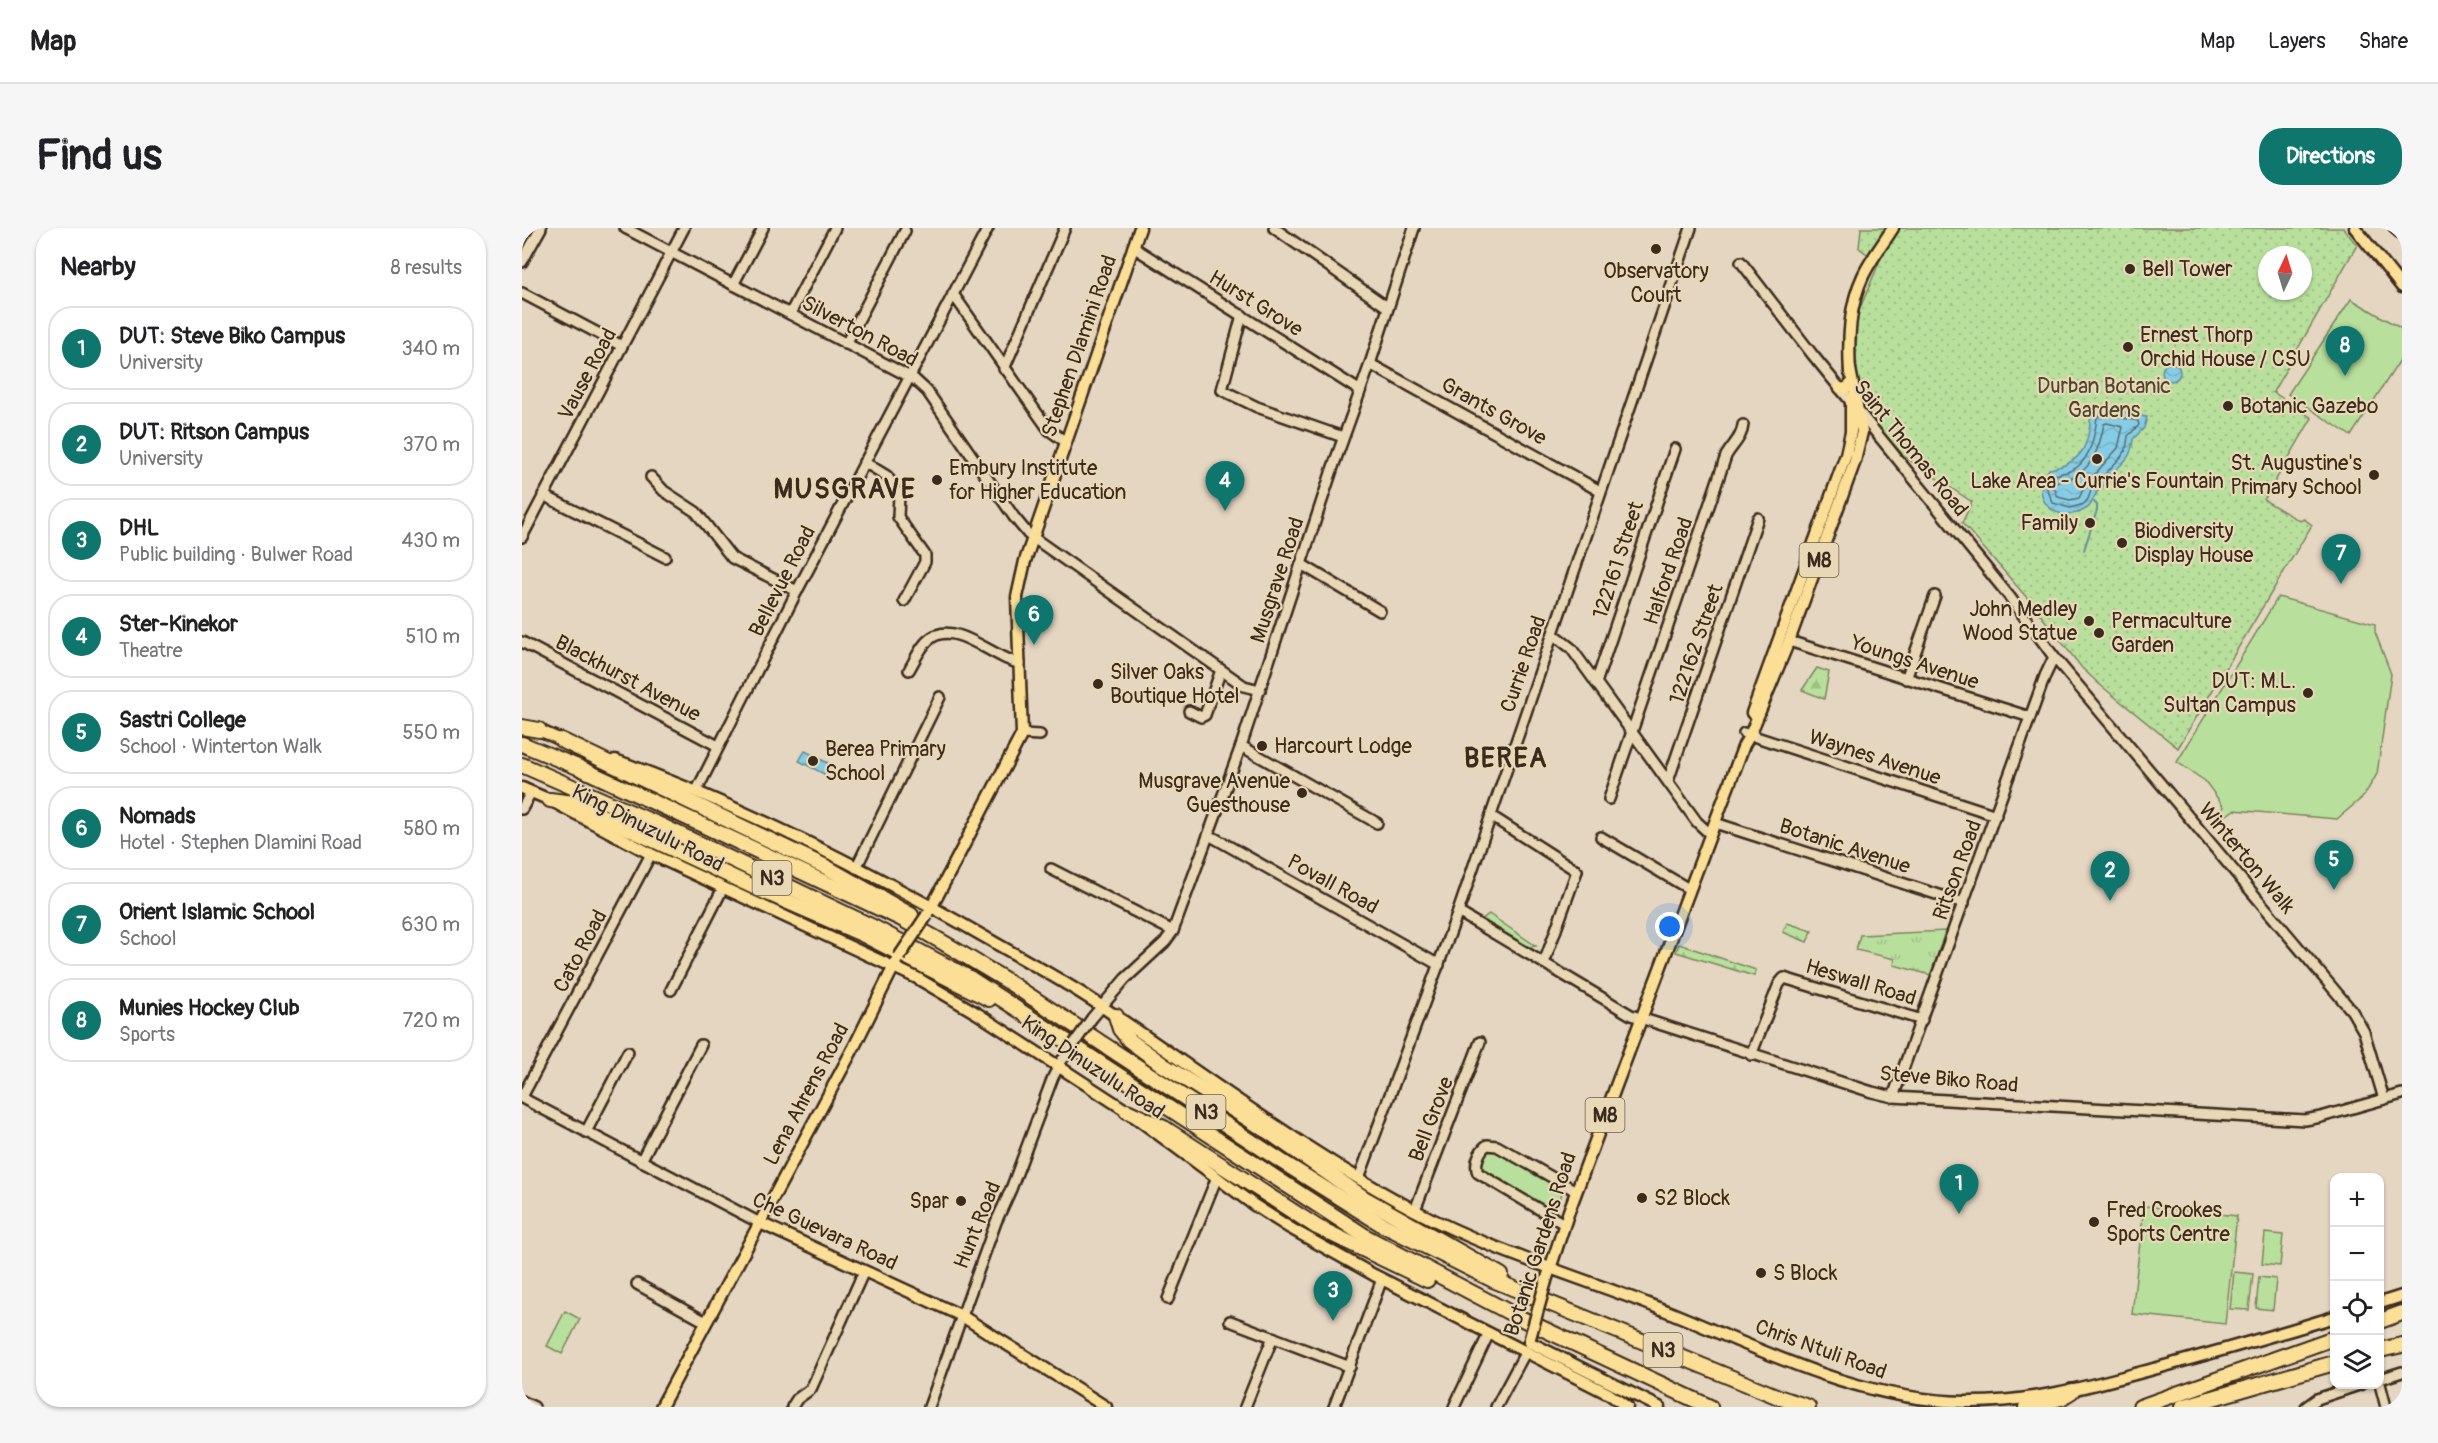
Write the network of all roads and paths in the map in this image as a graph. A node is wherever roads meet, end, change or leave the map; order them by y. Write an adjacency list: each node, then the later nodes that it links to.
1 (540, 228): 19 (street)
2 (625, 228): 18 (street, Silverton Road)
3 (684, 228): 18 (street, Vause Road)
4 (763, 228): 21 (street)
5 (835, 228): 26 (street)
6 (988, 228): 24 (street, Bellevue Road)
7 (1065, 228): 31 (street)
8 (1140, 228): 17 (main road, Stephen Dlamini Road)
9 (1274, 228): 25 (street)
10 (1414, 228): 25 (street, Musgrave Road)
11 (1691, 228): 45 (street, Currie Road)
12 (1893, 228): 32 (main road, M8)
13 (2355, 228): 22 (main road)
14 (2395, 228): 16 (main road)
15 (905, 231): 28 (street)
16 (2402, 234)
17 (1133, 247): 27 (street, Hurst Grove); 41 (main road, Stephen Dlamini Road)
18 (672, 253): 21 (street, Silverton Road); 29 (street, Vause Road)
19 (522, 262)
20 (1741, 262): 34 (street, Saint Thomas Road)
21 (733, 285): 26 (street, Silverton Road)
22 (2402, 287)
23 (522, 293): 29 (street)
24 (954, 294): 31 (street); 33 (street, Bellevue Road)
25 (1387, 307): 30 (street, Musgrave Road)
26 (790, 314): 28 (street, Silverton Road)
27 (1242, 315): 35 (street, Hurst Grove); 40 (street)
28 (846, 344): 33 (street, Silverton Road)
29 (622, 346): 46 (street, Vause Road)
30 (1370, 364): 35 (street, Musgrave Road); 45 (street, Grants Grove)
31 (1004, 369): 41 (street)
32 (1850, 369): 34 (main road, Botanic Gardens Road / M8); 36 (main road, Botanic Gardens Road / M8)
33 (909, 376): 43 (street, Bellevue Road); 49 (street, Silverton Road)
34 (1845, 387): 36 (main road, Botanic Gardens Road / M8)
35 (1359, 390): 40 (street, Musgrave Road)
36 (1853, 405): 38 (street, Saint Thomas Road); 39 (main road, Botanic Gardens Road / M8); 75 (main road, Botanic Gardens Road / M8)
37 (1743, 425): 72 (street, Halford Road)
38 (1874, 430): 39 (main road); 59 (street, Saint Thomas Road)
39 (1862, 432): 57 (main road, Botanic Gardens Road / M8)
40 (1343, 437): 51 (street, Musgrave Road)
41 (1066, 442): 49 (main road, Stephen Dlamini Road)
42 (1675, 449): 64 (street, 122161 Street)
43 (864, 462): 52 (street, Bellevue Road); 54 (street)
44 (651, 477): 52 (street)
45 (1600, 491): 56 (street, Currie Road)
46 (543, 495): 48 (street, Vause Road); 50 (street)
47 (1758, 518): 81 (street, 122162 Street)
48 (522, 537)
49 (1033, 537): 60 (main road, Stephen Dlamini Road); 62 (street, Silverton Road)
50 (665, 557)
51 (1301, 564): 55 (street); 65 (street, Musgrave Road)
52 (797, 591): 78 (street, Bellevue Road)
53 (1935, 596): 63 (street)
54 (904, 601)
55 (1380, 610)
56 (1553, 634): 64 (street); 88 (street, Currie Road)
57 (1789, 641): 63 (street, Youngs Avenue); 75 (main road, Botanic Gardens Road / M8)
58 (522, 642): 78 (street, Blackhurst Avenue)
59 (2054, 657): 68 (street, Ritson Road); 122 (street, Winterton Walk)
60 (1020, 663): 61 (street); 73 (main road, Stephen Dlamini Road)
61 (909, 670)
62 (1221, 670): 65 (street, Silverton Road); 67 (street)
63 (1906, 679): 68 (street, Youngs Avenue)
64 (1596, 683): 72 (street)
65 (1260, 690): 79 (street, Musgrave Road)
66 (940, 697): 95 (street)
67 (1190, 711)
68 (2030, 717): 87 (street, Ritson Road)
69 (522, 722): 71 (main road, King Dinuzulu Road)
70 (522, 727): 71 (highway)
71 (539, 730): 76 (main road, King Dinuzulu Road)
72 (1631, 733): 81 (street); 84 (street, Halford Road)
73 (1022, 734): 74 (street); 100 (main road, Stephen Dlamini Road)
74 (1040, 735)
75 (1746, 738): 87 (street, Waynes Avenue); 90 (main road, Botanic Gardens Road / M8)
76 (561, 740): 83 (main road, King Dinuzulu Road); 106 (highway)
77 (522, 744): 106 (highway, N3)
78 (718, 746): 83 (street, Bellevue Road)
79 (1241, 746): 89 (street); 92 (street, Musgrave Road)
80 (522, 765): 109 (highway, N3)
81 (1668, 781): 91 (street)
82 (526, 790): 85 (main road, King Dinuzulu Road); 86 (street)
83 (696, 792): 95 (main road, King Dinuzulu Road)
84 (1609, 799)
85 (550, 800): 94 (main road, King Dinuzulu Road); 109 (highway)
86 (522, 809)
87 (1996, 815): 99 (street, Ritson Road)
88 (1491, 816): 101 (street, Currie Road); 104 (street)
89 (1377, 823)
90 (1715, 823): 91 (main road, Botanic Gardens Road / M8); 99 (street, Botanic Avenue)
91 (1710, 834): 98 (main road, Botanic Gardens Road / M8)
92 (1209, 835): 102 (street, Musgrave Road); 105 (street, Povall Road)
93 (1601, 837): 98 (street)
94 (651, 854): 97 (main road, King Dinuzulu Road); 121 (street, Cato Road)
95 (856, 868): 100 (main road, King Dinuzulu Road)
96 (1051, 869): 102 (street)
97 (723, 888): 103 (main road, King Dinuzulu Road); 107 (street)
98 (1689, 889): 112 (main road, Botanic Gardens Road / M8)
99 (1964, 903): 113 (street, Ritson Road)
100 (930, 911): 103 (main road, Lena Ahrens Road, bridge); 108 (main road, King Dinuzulu Road)
101 (1458, 912): 104 (street, Steve Biko Road); 105 (street, Currie Road)
102 (1173, 930): 108 (street, Musgrave Road)
103 (896, 962): 118 (main road, King Dinuzulu Road); 130 (main road, Lena Ahrens Road)
104 (1544, 963): 112 (street, Steve Biko Road)
105 (1439, 965): 127 (street, Currie Road)
106 (1004, 979): 136 (highway, N3)
107 (671, 990)
108 (1102, 1006): 110 (main road, King Dinuzulu Road); 111 (street, Musgrave Road)
109 (1013, 1008): 142 (highway, N3)
110 (1116, 1016): 127 (main road, King Dinuzulu Road); 136 (highway)
111 (1092, 1018): 118 (street, Hunt Road, bridge)
112 (1641, 1019): 117 (street, Steve Biko Road); 128 (main road, Botanic Gardens Road / M8)
113 (1922, 1020): 117 (street, Heswall Road); 120 (street, Ritson Road)
114 (1480, 1042): 129 (street, Bell Grove)
115 (701, 1045): 125 (street)
116 (628, 1052): 124 (street)
117 (1751, 1054): 120 (street, Steve Biko Road)
118 (1061, 1062): 123 (main road, King Dinuzulu Road); 141 (street, Hunt Road)
119 (2402, 1094): 122 (street, Steve Biko Road)
120 (1893, 1097): 122 (street, Steve Biko Road)
121 (522, 1098): 124 (street, Che Guevara Road)
122 (2384, 1099)
123 (1127, 1111): 126 (main road, King Dinuzulu Road); 142 (highway)
124 (586, 1132): 125 (street, Che Guevara Road)
125 (641, 1161): 130 (street, Che Guevara Road)
126 (1217, 1177): 134 (main road, King Dinuzulu Road); 138 (street)
127 (1359, 1178): 129 (main road, King Dinuzulu Road)
128 (1576, 1191): 131 (main road, Botanic Gardens Road / M8); 131 (street)
129 (1415, 1210): 132 (main road, King Dinuzulu Road)
130 (758, 1222): 133 (main road, Che Guevara Road); 146 (main road, Lena Ahrens Road)
131 (1564, 1224): 132 (main road, Botanic Gardens Road / M8)
132 (1549, 1268): 150 (main road, Botanic Gardens Road / M8, bridge); 159 (main road, Chris Ntuli Road)
133 (864, 1271): 141 (main road, Che Guevara Road); 164 (street)
134 (1382, 1279): 147 (main road, King Dinuzulu Road); 154 (street)
135 (637, 1284): 146 (street)
136 (1520, 1291): 173 (highway, N3)
137 (2402, 1296): 139 (main road)
138 (1168, 1299)
139 (2384, 1301)
140 (2402, 1313): 144 (highway)
141 (962, 1316): 165 (street, Hunt Road); 166 (main road, Che Guevara Road)
142 (1518, 1317): 172 (highway, N3)
143 (2330, 1318): 159 (main road, Chris Ntuli Road)
144 (2384, 1319)
145 (1230, 1321): 148 (street)
146 (706, 1322): 163 (main road, Lena Ahrens Road)
147 (1489, 1333): 150 (main road, King Dinuzulu Road); 169 (street)
148 (1272, 1337): 154 (street); 167 (street)
149 (2330, 1339): 175 (highway)
150 (1528, 1344): 161 (main road, King Dinuzulu Road); 170 (street, M8); 171 (main road, King Dinuzulu Road)
151 (2402, 1345): 152 (highway)
152 (2384, 1349)
153 (2330, 1364): 176 (highway)
154 (1350, 1367): 168 (street)
155 (2402, 1372): 156 (street)
156 (2384, 1377)
157 (2347, 1389): 177 (street)
158 (2381, 1389): 178 (street)
159 (2072, 1391): 174 (highway)
160 (522, 1401): 162 (street)
161 (1619, 1405)
162 (534, 1407)
163 (661, 1407)
164 (792, 1407)
165 (929, 1407)
166 (1106, 1407)
167 (1245, 1407)
168 (1334, 1407)
169 (1454, 1407)
170 (1496, 1407)
171 (1659, 1407)
172 (1710, 1407)
173 (1808, 1407)
174 (2026, 1407)
175 (2140, 1407)
176 (2182, 1407)
177 (2306, 1407)
178 (2386, 1407)

